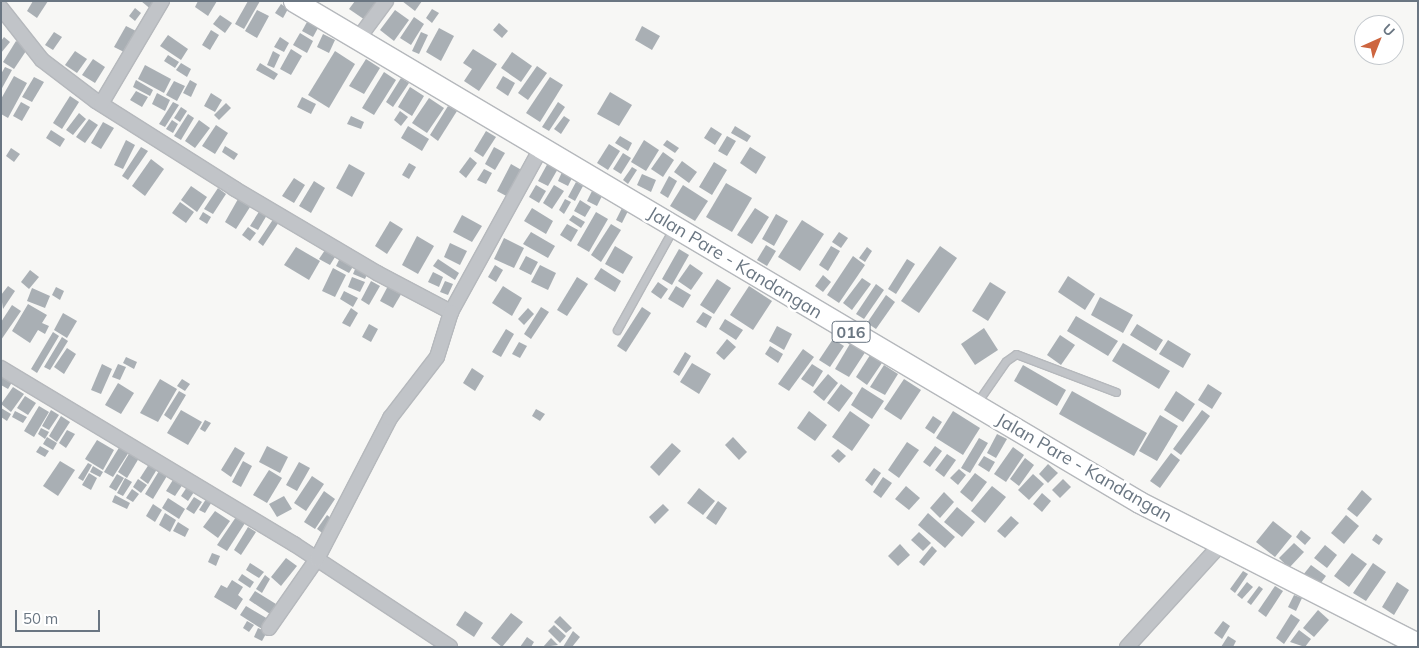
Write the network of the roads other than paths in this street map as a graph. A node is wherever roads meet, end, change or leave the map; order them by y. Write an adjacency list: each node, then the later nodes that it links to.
1 (162, 1): 6 (street)
2 (294, 1): 5 (main road, Jalan Pare - Kandangan / 016)
3 (386, 1): 5 (street)
4 (1, 8): 6 (street)
5 (358, 39): 7 (main road, Jalan Pare - Kandangan / 016)
6 (101, 104): 9 (street)
7 (541, 148): 8 (main road, Jalan Pare - Kandangan / 016); 9 (street)
8 (674, 226): 10 (lane); 13 (main road, Jalan Pare - Kandangan / 016)
9 (451, 312): 15 (street)
10 (617, 330)
11 (1, 368): 15 (street)
12 (1116, 392): 13 (lane)
13 (974, 406): 14 (main road, Jalan Pare - Kandangan / 016)
14 (1221, 544): 17 (main road, Jalan Pare - Kandangan / 016); 19 (street)
15 (317, 559): 16 (street); 18 (street)
16 (269, 628)
17 (1418, 644)
18 (450, 647)
19 (1127, 647)

